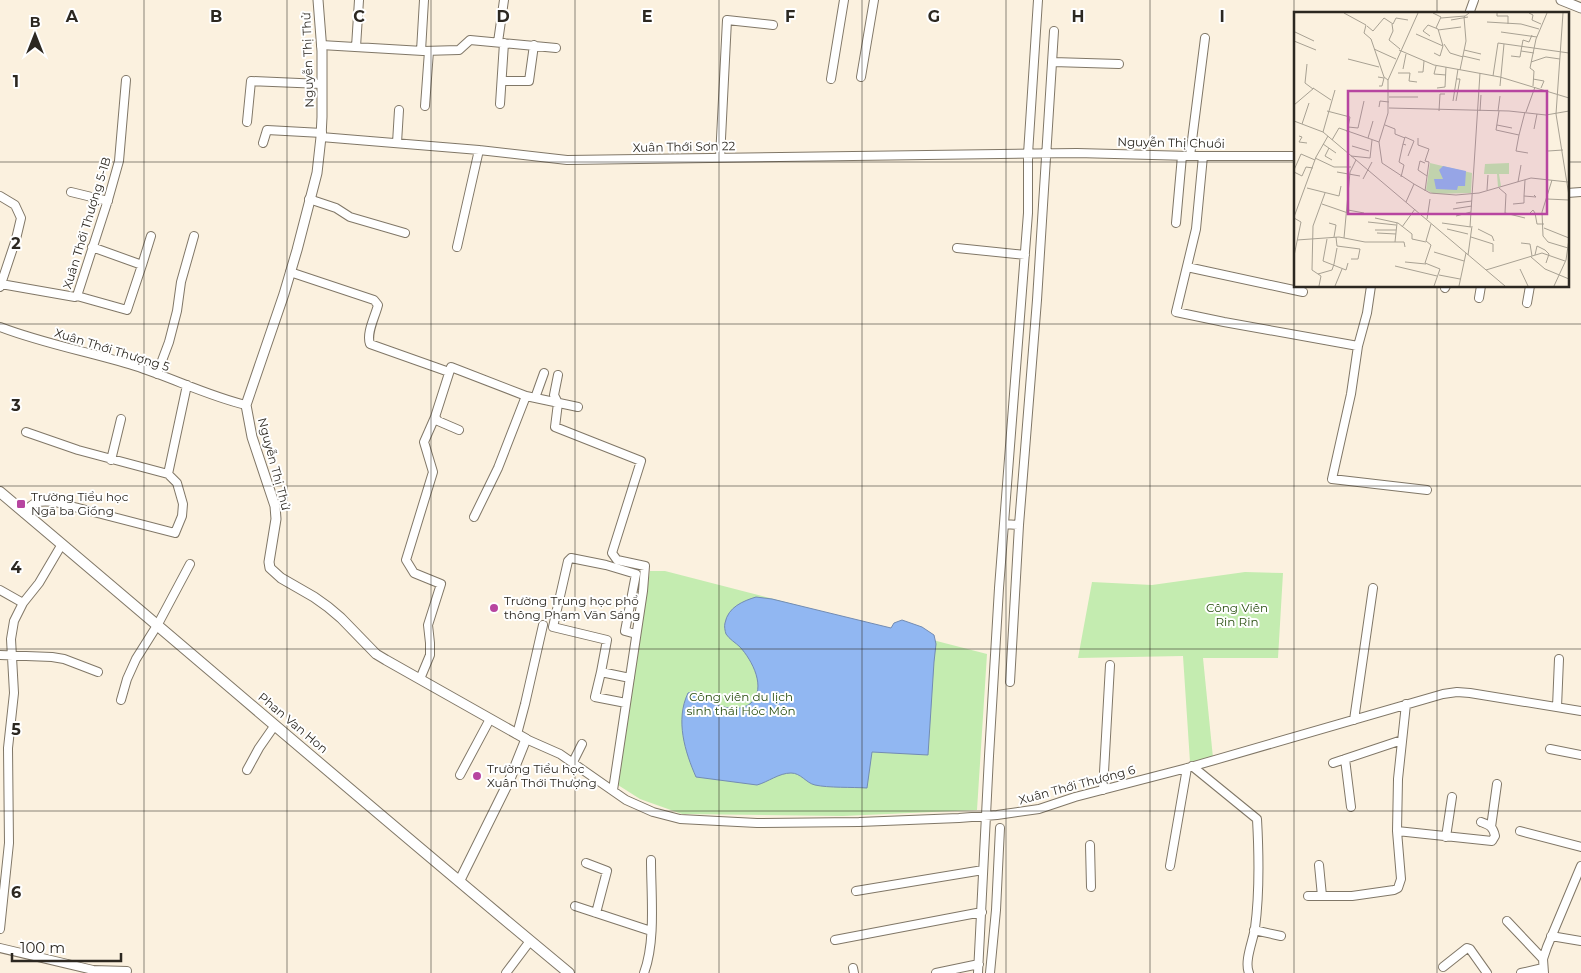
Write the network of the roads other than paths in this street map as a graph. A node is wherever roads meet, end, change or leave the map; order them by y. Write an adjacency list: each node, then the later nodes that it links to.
1 (318, 0): 16 (street, Nguyễn Thị Thử)
2 (358, 0): 18 (street)
3 (424, 0): 20 (street)
4 (504, 0): 15 (street)
5 (844, 0): 24 (street)
6 (874, 0): 23 (street)
7 (1038, 0): 37 (street)
8 (1474, 0): 11 (street)
9 (1567, 1): 10 (street)
10 (1581, 8)
11 (1470, 12)
12 (773, 25): 41 (street)
13 (1054, 31): 21 (street)
14 (1205, 38): 38 (street)
15 (502, 42): 17 (street); 20 (street); 26 (street)
16 (321, 45): 18 (street); 27 (street, Nguyễn Thị Thử)
17 (534, 45): 19 (street); 26 (street)
18 (356, 47): 20 (street)
19 (556, 48)
20 (425, 51): 29 (street)
21 (1052, 62): 22 (street); 36 (street)
22 (1120, 64)
23 (861, 77)
24 (831, 78)
25 (126, 80): 47 (street, Xuân Thới Thượng 5-1B)
26 (502, 81): 28 (street)
27 (322, 84): 31 (street); 32 (street, Nguyễn Thị Thử)
28 (500, 104)
29 (425, 106)
30 (399, 110): 34 (street)
31 (247, 122)
32 (322, 135): 33 (street, Xuân Thới Sơn 22); 34 (street, Xuân Thới Sơn 22); 46 (street, Nguyễn Thị Thử)
33 (262, 143)
34 (397, 143): 35 (street, Xuân Thới Sơn 22)
35 (479, 150): 41 (street, Xuân Thới Sơn 22); 53 (street)
36 (1047, 153): 37 (street, Xuân Thới Sơn 22); 38 (street, Nguyễn Thị Chuồi); 90 (street)
37 (1028, 154): 41 (street, Xuân Thới Sơn 22); 55 (street)
38 (1186, 156): 39 (street, Nguyễn Thị Chuồi); 48 (street)
39 (1203, 156): 40 (street, Nguyễn Thị Chuồi); 57 (street)
40 (1294, 156)
41 (720, 158)
42 (71, 192): 47 (street)
43 (1581, 192): 44 (street)
44 (1568, 193)
45 (0, 196): 59 (street)
46 (309, 199): 49 (street); 58 (street, Nguyễn Thị Thử)
47 (108, 201): 52 (street, Xuân Thới Thượng 5-1B)
48 (1176, 223)
49 (405, 233)
50 (151, 236): 56 (street)
51 (194, 236): 71 (street)
52 (92, 247): 56 (street); 64 (street, Xuân Thới Thượng 5-1B)
53 (457, 247)
54 (957, 248): 55 (street)
55 (1025, 255): 89 (street)
56 (142, 265): 64 (street)
57 (1187, 267): 63 (street); 68 (street)
58 (290, 272): 69 (street); 77 (street, Nguyễn Thị Thử)
59 (0, 286): 64 (street, Xuân Thới Thượng 5-1B)
60 (1371, 288): 68 (street)
61 (1481, 288): 65 (street)
62 (1530, 288): 66 (street)
63 (1303, 292)
64 (77, 296)
65 (1479, 298)
66 (1527, 303)
67 (0, 327): 71 (street, Xuân Thới Thượng 5)
68 (1358, 346): 85 (street)
69 (449, 372): 74 (street); 79 (street)
70 (544, 373): 75 (street)
71 (157, 374): 73 (street, Xuân Thới Thượng 5)
72 (558, 375): 76 (street)
73 (187, 385): 77 (street, Xuân Thới Thượng 5); 84 (street)
74 (526, 396): 75 (street); 88 (street)
75 (535, 398): 76 (street)
76 (558, 403): 78 (street); 98 (street)
77 (246, 405): 106 (street, Nguyễn Thị Thử)
78 (578, 407)
79 (435, 417): 81 (street); 106 (street)
80 (121, 419): 83 (street)
81 (459, 430)
82 (26, 432): 83 (street)
83 (111, 460): 84 (street)
84 (168, 474): 87 (street)
85 (1427, 490)
86 (0, 492): 87 (main road, Phan Van Hon)
87 (24, 513): 91 (main road, Phan Van Hon)
88 (474, 517)
89 (1004, 524): 90 (street); 133 (street)
90 (1019, 525): 107 (street)
91 (62, 544): 95 (street); 96 (main road, Phan Van Hon)
92 (190, 564): 96 (street)
93 (1374, 588): 114 (street)
94 (0, 590): 95 (street)
95 (24, 603): 100 (street)
96 (158, 624): 108 (street); 115 (main road, Phan Van Hon)
97 (543, 625): 116 (street)
98 (636, 634): 104 (street); 105 (street)
99 (0, 655): 100 (street)
100 (11, 655): 103 (street); 157 (street)
101 (1559, 659): 111 (street)
102 (1110, 665): 130 (street)
103 (98, 672)
104 (601, 672): 105 (street); 109 (street)
105 (630, 678): 109 (street)
106 (420, 679): 113 (street, Nguyễn Thị Thử)
107 (1010, 682)
108 (121, 700)
109 (626, 703): 129 (street)
110 (1406, 704): 111 (street, Xuân Thới Thượng 6); 114 (street, Xuân Thới Thượng 6); 118 (street)
111 (1557, 707): 112 (street, Xuân Thới Thượng 6)
112 (1581, 711)
113 (490, 719): 116 (street, Nguyễn Thị Thử); 127 (street)
114 (1354, 720): 125 (street, Xuân Thới Thượng 6)
115 (276, 725): 126 (street); 148 (main road, Phan Van Hon)
116 (517, 734): 117 (street, Nguyễn Thị Thử)
117 (526, 739): 123 (street, Xuân Thới Thượng 6); 148 (street)
118 (1402, 740): 122 (street); 137 (street)
119 (582, 744): 123 (street)
120 (1550, 749): 121 (street)
121 (1581, 755)
122 (1345, 759): 124 (street); 132 (street)
123 (573, 762): 129 (street, Xuân Thới Thượng 6)
124 (1333, 763)
125 (1190, 767): 130 (street, Xuân Thới Thượng 6); 145 (street); 158 (street)
126 (246, 770)
127 (460, 775)
128 (1498, 784): 135 (street)
129 (613, 790): 133 (street, Xuân Thới Thượng 6)
130 (1103, 790): 133 (street, Xuân Thới Thượng 6)
131 (1452, 797): 139 (street)
132 (1351, 807)
133 (986, 816): 147 (street)
134 (1481, 822): 135 (street)
135 (1491, 827): 139 (street)
136 (1000, 828): 176 (street)
137 (1397, 831): 139 (street); 152 (street)
138 (1520, 831): 141 (street)
139 (1446, 838)
140 (1090, 845): 149 (street)
141 (1581, 847)
142 (651, 860): 159 (street)
143 (586, 863): 155 (street)
144 (1319, 865): 152 (street)
145 (1170, 866)
146 (1581, 866): 161 (street)
147 (983, 870): 150 (street); 154 (street)
148 (460, 880): 162 (main road, Phan Van Hon)
149 (1091, 887)
150 (856, 891)
151 (1308, 896): 152 (street)
152 (1322, 896)
153 (576, 906): 155 (street)
154 (982, 912): 163 (street); 167 (street)
155 (596, 913): 159 (street)
156 (1507, 921): 166 (street)
157 (0, 929)
158 (1254, 930): 160 (street); 177 (street)
159 (651, 931): 173 (street)
160 (1281, 936)
161 (1551, 936): 164 (street); 166 (street)
162 (530, 940): 171 (street); 172 (main road, Phan Van Hon)
163 (835, 940)
164 (1581, 940)
165 (0, 948): 170 (street)
166 (1543, 959): 169 (street)
167 (979, 964): 174 (street); 175 (street)
168 (1443, 967): 178 (street)
169 (1543, 970): 179 (street)
170 (127, 971)
171 (506, 973)
172 (569, 973)
173 (644, 973)
174 (936, 973)
175 (978, 973)
176 (990, 973)
177 (1249, 973)
178 (1487, 973)
179 (1520, 973)

